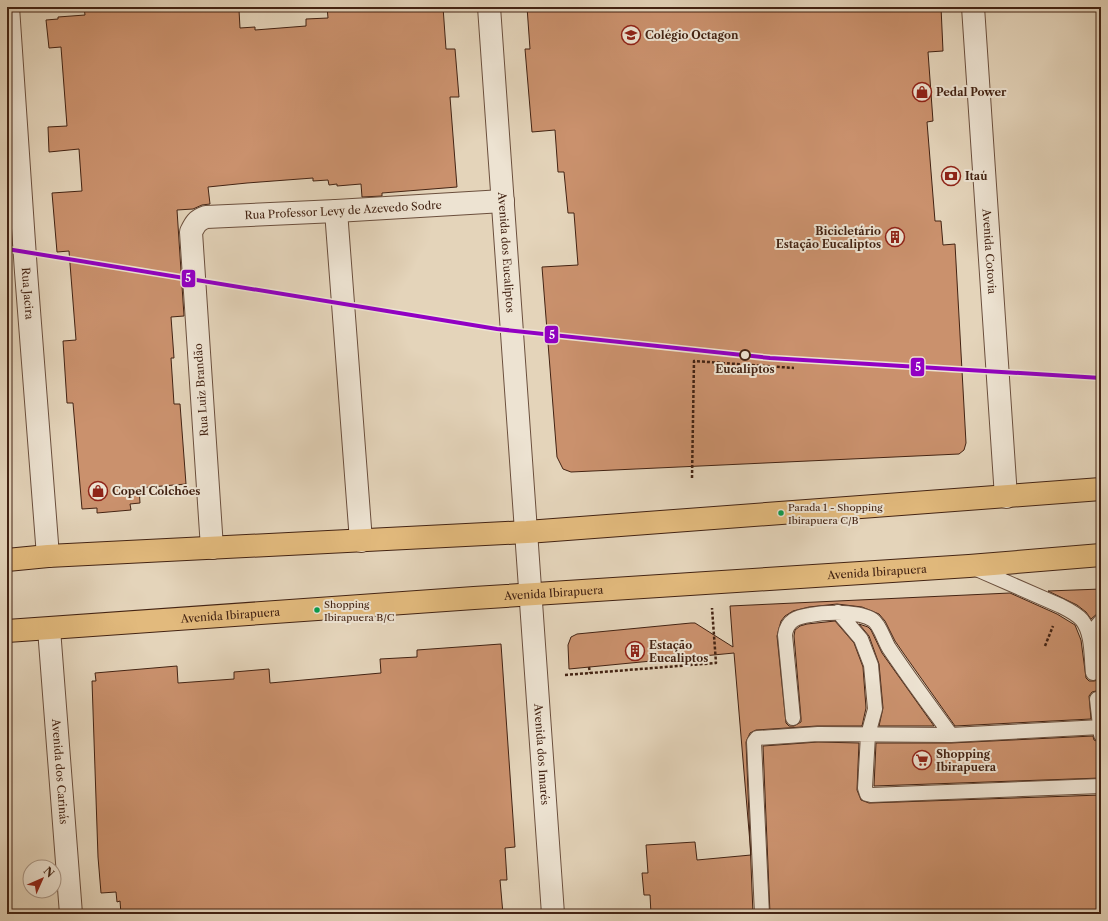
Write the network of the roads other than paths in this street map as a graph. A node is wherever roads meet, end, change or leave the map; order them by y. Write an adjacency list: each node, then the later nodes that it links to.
1 (8, 7): 7 (street, Rua Jacira)
2 (490, 7): 4 (street, Avenida dos Eucaliptos)
3 (973, 7): 9 (street, Avenida Cotovia)
4 (503, 201): 5 (street, Rua Professor Levy de Azevedo Sodre); 10 (street, Avenida dos Eucaliptos)
5 (336, 211): 6 (street, Rua Professor Levy de Azevedo Sodre); 11 (street)
6 (191, 232): 12 (street, Rua Luiz Brandão)
7 (16, 272): 15 (street, Rua Jacira)
8 (1101, 489): 9 (main road)
9 (1006, 497): 10 (main road)
10 (527, 532): 11 (main road); 18 (street, Avenida dos Eucaliptos)
11 (361, 540): 12 (main road)
12 (212, 548): 15 (main road)
13 (7, 552): 15 (main road)
14 (1101, 555): 17 (main road, Avenida Ibirapuera)
15 (48, 556): 16 (main road)
16 (7, 560)
17 (970, 566): 18 (main road, Avenida Ibirapuera); 23 (lane)
18 (530, 594): 21 (main road, Avenida Ibirapuera); 32 (street, Avenida dos Imarés)
19 (838, 612): 26 (lane); 28 (lane); 29 (lane)
20 (1101, 621): 23 (lane)
21 (49, 629): 22 (main road, Avenida Ibirapuera); 31 (street, Avenida dos Carinás)
22 (7, 631)
23 (1089, 635): 24 (lane)
24 (1093, 673)
25 (1097, 700): 27 (lane)
26 (793, 718)
27 (1101, 729): 29 (lane)
28 (868, 735): 29 (lane); 30 (lane); 33 (lane)
29 (951, 735)
30 (1101, 786)
31 (71, 914)
32 (553, 914)
33 (762, 914)

